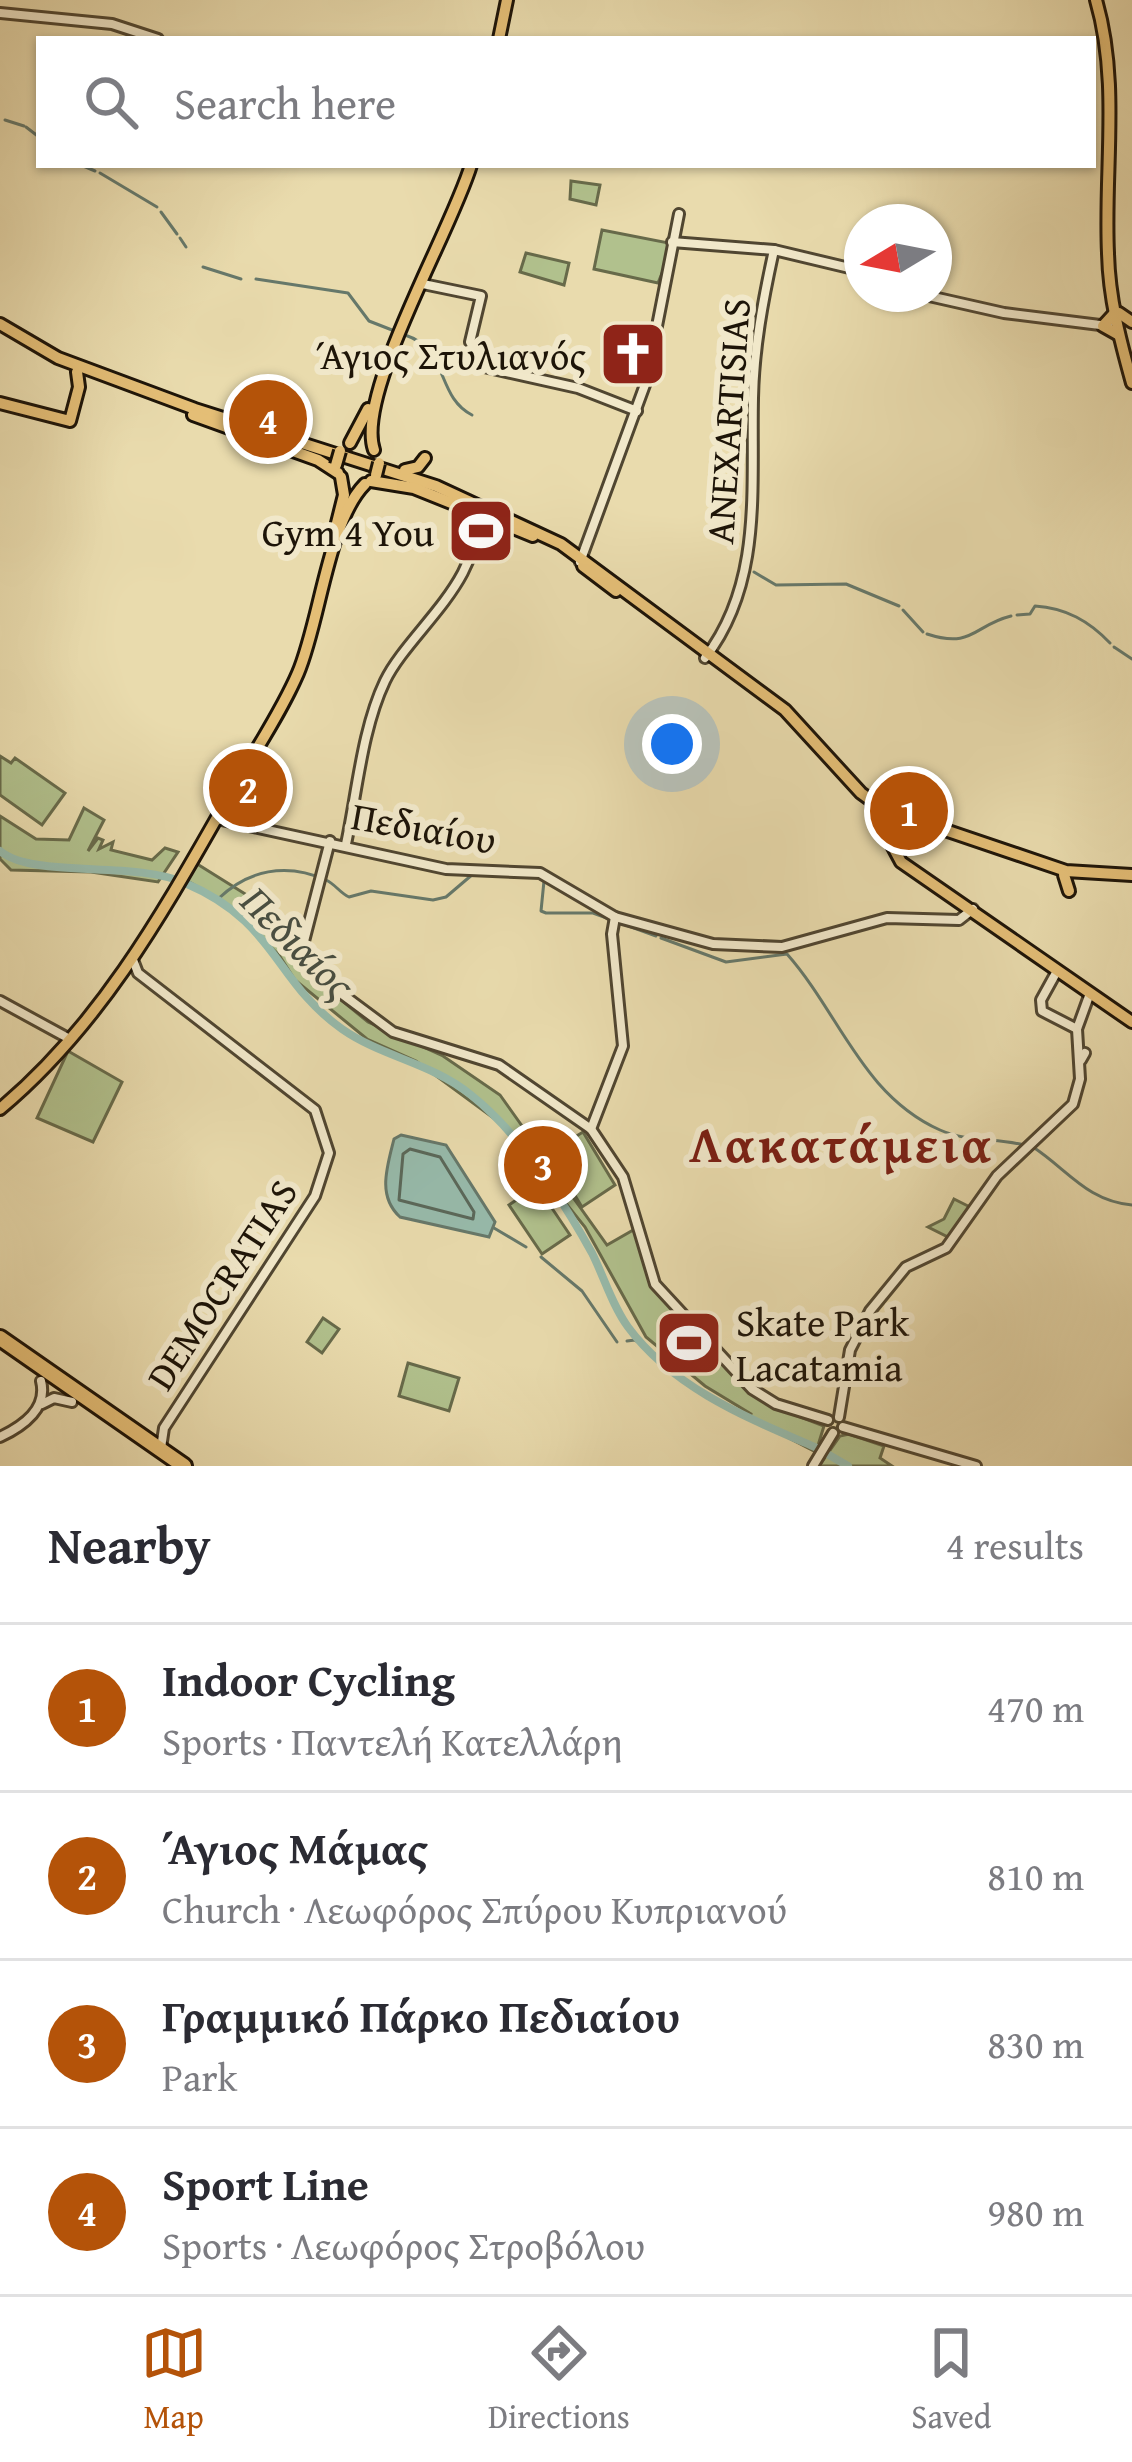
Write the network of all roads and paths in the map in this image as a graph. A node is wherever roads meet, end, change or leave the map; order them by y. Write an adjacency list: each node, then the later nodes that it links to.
1 (504, 0): 5 (main road)
2 (1098, 0): 14 (main road); 14 (main road)
3 (0, 13): 4 (street)
4 (149, 36)
5 (496, 36)
6 (467, 168): 12 (main road)
7 (467, 168): 24 (main road)
8 (679, 214): 9 (street)
9 (672, 242): 10 (street); 22 (street)
10 (774, 250): 11 (street); 34 (street, ANEXARTISIAS)
11 (844, 267)
12 (428, 280): 22 (street); 26 (main road)
13 (952, 301): 14 (street)
14 (1120, 325): 16 (main road); 19 (main road)
15 (0, 327): 17 (main road); 23 (main road)
16 (1132, 362)
17 (77, 372): 18 (main road); 20 (main road)
18 (90, 377): 20 (main road); 23 (main road)
19 (1132, 383)
20 (80, 387): 21 (main road)
21 (0, 403)
22 (637, 411): 33 (street)
23 (194, 412): 24 (main road); 28 (main road); 32 (main road)
24 (345, 446): 26 (main road); 28 (main road, bridge)
25 (425, 458): 27 (main road)
26 (374, 468): 27 (main road); 28 (main road); 29 (main road); 35 (main road)
27 (405, 470): 32 (main road)
28 (338, 472): 42 (main road)
29 (471, 511): 30 (main road); 31 (street)
30 (487, 518): 31 (street); 32 (main road)
31 (473, 532): 40 (street)
32 (530, 532): 33 (main road)
33 (581, 560): 34 (main road)
34 (706, 656): 36 (main road)
35 (225, 803): 37 (main road); 38 (street)
36 (879, 810): 43 (main road); 44 (main road); 48 (main road)
37 (215, 820): 38 (street, Πεδιαίου); 42 (main road)
38 (236, 820): 39 (street, Πεδιαίου)
39 (330, 841): 40 (street, Πεδιαίου); 60 (street)
40 (346, 844): 49 (street, Πεδιαίου)
41 (1084, 856): 43 (main road)
42 (189, 859): 46 (main road)
43 (1092, 874): 45 (main road)
44 (1064, 875): 45 (main road); 47 (main road)
45 (1132, 878)
46 (170, 890): 51 (main road); 57 (main road)
47 (1069, 891)
48 (974, 909): 49 (street, Πεδιαίου); 50 (main road)
49 (614, 920): 60 (street)
50 (1057, 971): 52 (main road); 56 (street)
51 (131, 972): 59 (main road); 67 (street, DEMOCRATIAS)
52 (1089, 996): 54 (main road); 56 (street)
53 (0, 1001): 55 (street)
54 (1132, 1022)
55 (44, 1028): 57 (street); 58 (street)
56 (1078, 1035): 66 (street)
57 (66, 1037): 58 (main road)
58 (53, 1051): 59 (main road)
59 (0, 1104)
60 (590, 1129): 66 (street)
61 (0, 1341): 62 (highway)
62 (35, 1373): 63 (highway); 64 (street); 65 (highway)
63 (72, 1402): 64 (street); 69 (highway)
64 (37, 1409): 68 (street)
65 (115, 1420): 67 (street, DEMOCRATIAS); 69 (highway)
66 (838, 1426): 70 (street); 71 (street)
67 (164, 1428): 69 (street, DEMOCRATIAS)
68 (0, 1437)
69 (175, 1462)
70 (813, 1466)
71 (976, 1466)

